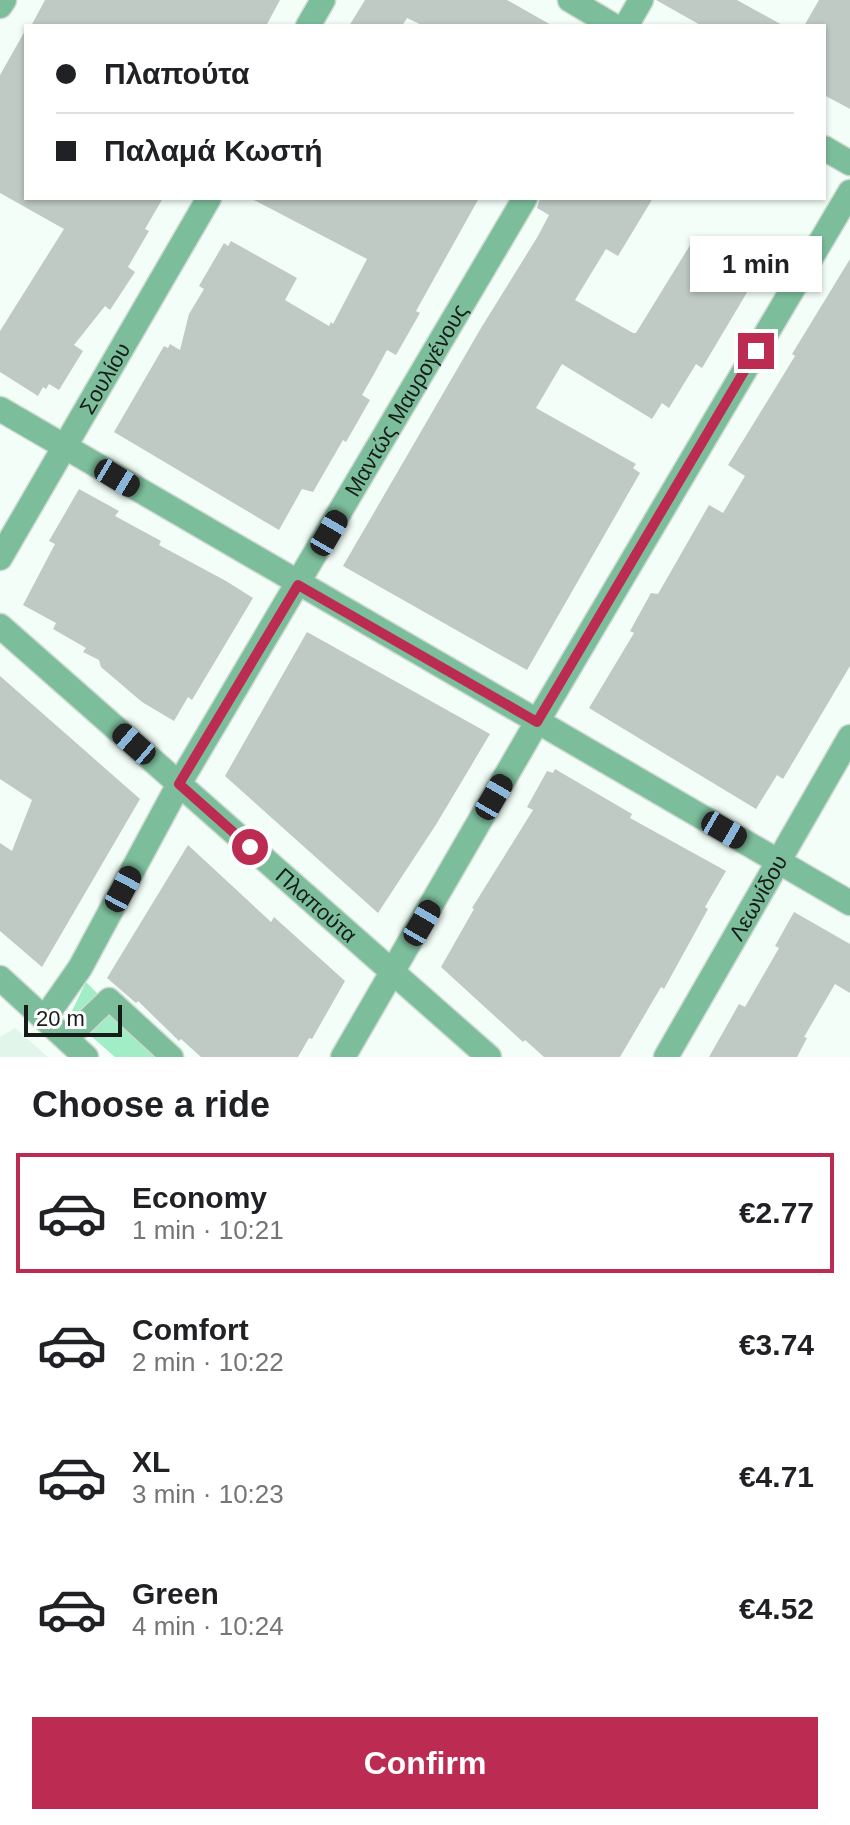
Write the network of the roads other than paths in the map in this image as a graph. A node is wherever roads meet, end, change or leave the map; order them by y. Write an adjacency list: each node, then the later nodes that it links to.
1 (4, 0): 5 (street)
2 (323, 0): 6 (street)
3 (570, 0): 7 (street)
4 (641, 0): 8 (street)
5 (0, 6)
6 (309, 24)
7 (611, 24)
8 (627, 24)
9 (826, 149): 10 (street)
10 (850, 163)
11 (850, 192): 19 (street)
12 (208, 200): 15 (street, Σουλίου)
13 (524, 200): 17 (street, Μαντώς Μαυρογένους)
14 (0, 409): 15 (street)
15 (65, 447): 16 (street, Σουλίου); 17 (street)
16 (0, 558)
17 (298, 585): 19 (street); 21 (street, Μαντώς Μαυρογένους)
18 (0, 626): 21 (street, Πλαπούτα)
19 (537, 722): 22 (street); 24 (street)
20 (850, 737): 22 (street, Λεωνίδου)
21 (179, 784): 24 (street, Πλαπούτα); 26 (street, Μαντώς Μαυρογένους)
22 (778, 861): 23 (street); 32 (street, Λεωνίδου)
23 (850, 903)
24 (393, 973): 30 (street); 31 (street, Πλαπούτα)
25 (0, 978): 26 (street)
26 (45, 1018): 27 (street)
27 (67, 1039): 28 (street); 29 (street)
28 (86, 1057)
29 (172, 1057)
30 (343, 1057)
31 (489, 1057)
32 (666, 1057)

